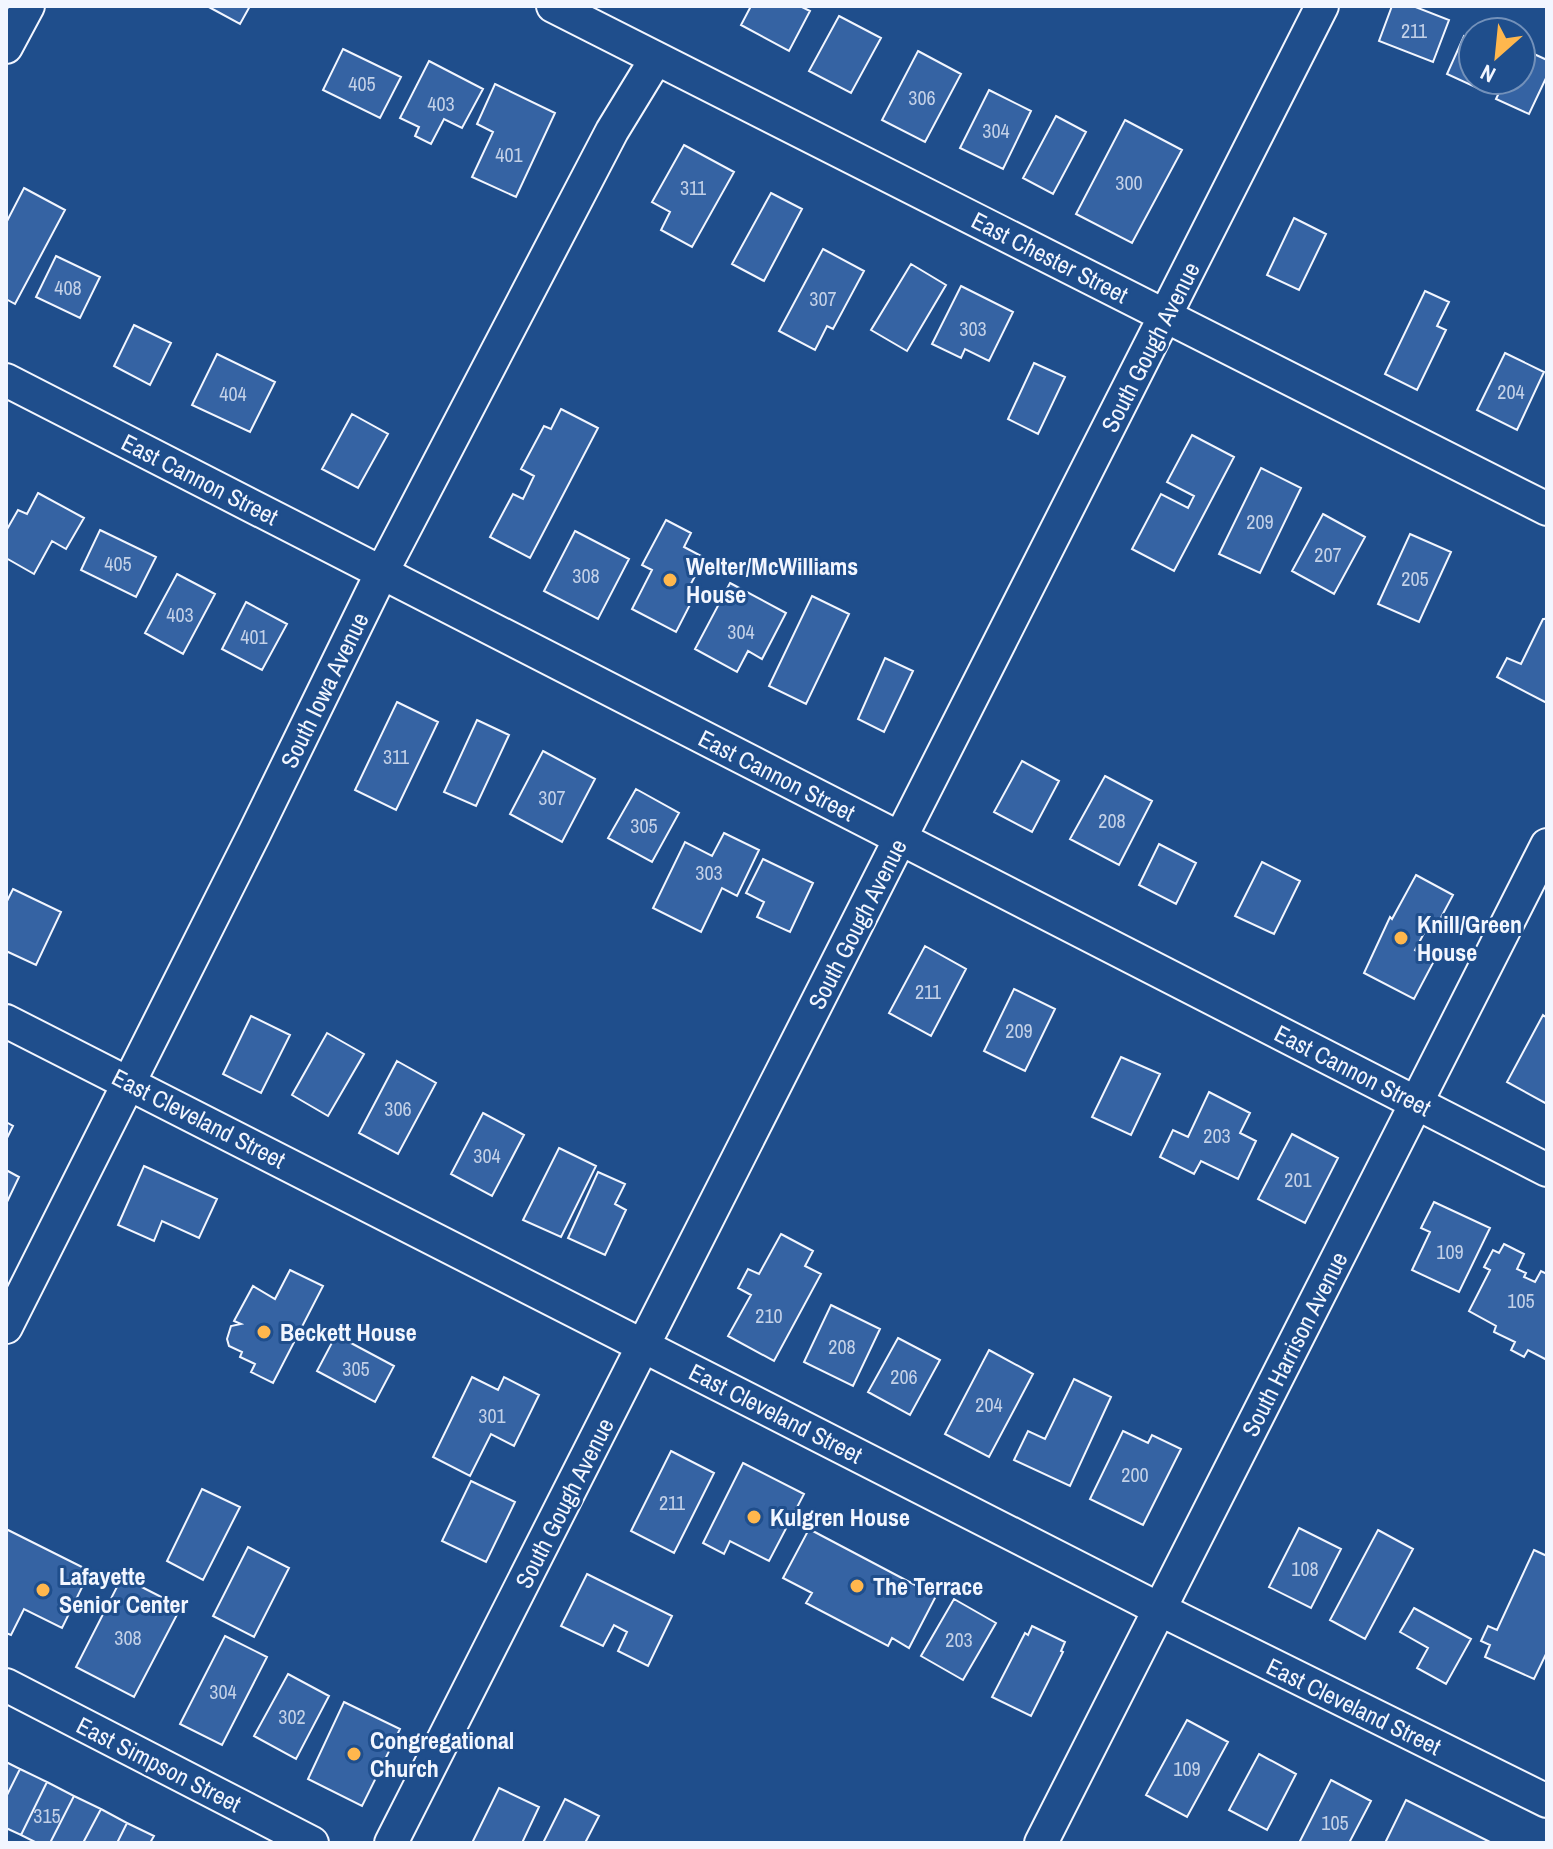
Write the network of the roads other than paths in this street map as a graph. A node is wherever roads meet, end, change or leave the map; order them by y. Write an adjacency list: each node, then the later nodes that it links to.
1 (28, 6): 4 (street)
2 (553, 6): 5 (street, East Chester Street)
3 (1322, 6): 6 (street, South Gough Avenue)
4 (6, 47)
5 (656, 59): 6 (street, East Chester Street); 9 (street, South Iowa Avenue)
6 (1166, 315): 8 (street, East Chester Street); 10 (street, South Gough Avenue)
7 (6, 380): 9 (street, East Cannon Street)
8 (1547, 509)
9 (382, 572): 10 (street, East Cannon Street); 13 (street, South Iowa Avenue)
10 (900, 838): 14 (street, East Cannon Street); 17 (street, South Gough Avenue)
11 (1547, 845): 14 (street, South Harrison Avenue)
12 (6, 1021): 13 (street, East Cleveland Street)
13 (128, 1082): 16 (street, South Iowa Avenue); 17 (street, East Cleveland Street)
14 (1418, 1103): 15 (street, East Cannon Street); 18 (street, South Harrison Avenue)
15 (1547, 1170)
16 (6, 1327)
17 (644, 1345): 18 (street, East Cleveland Street); 22 (street, South Gough Avenue)
18 (1159, 1609): 20 (street, East Cleveland Street); 23 (street, South Harrison Avenue)
19 (6, 1685): 21 (street, East Simpson Street)
20 (1547, 1801)
21 (312, 1843)
22 (391, 1843)
23 (1041, 1843)

